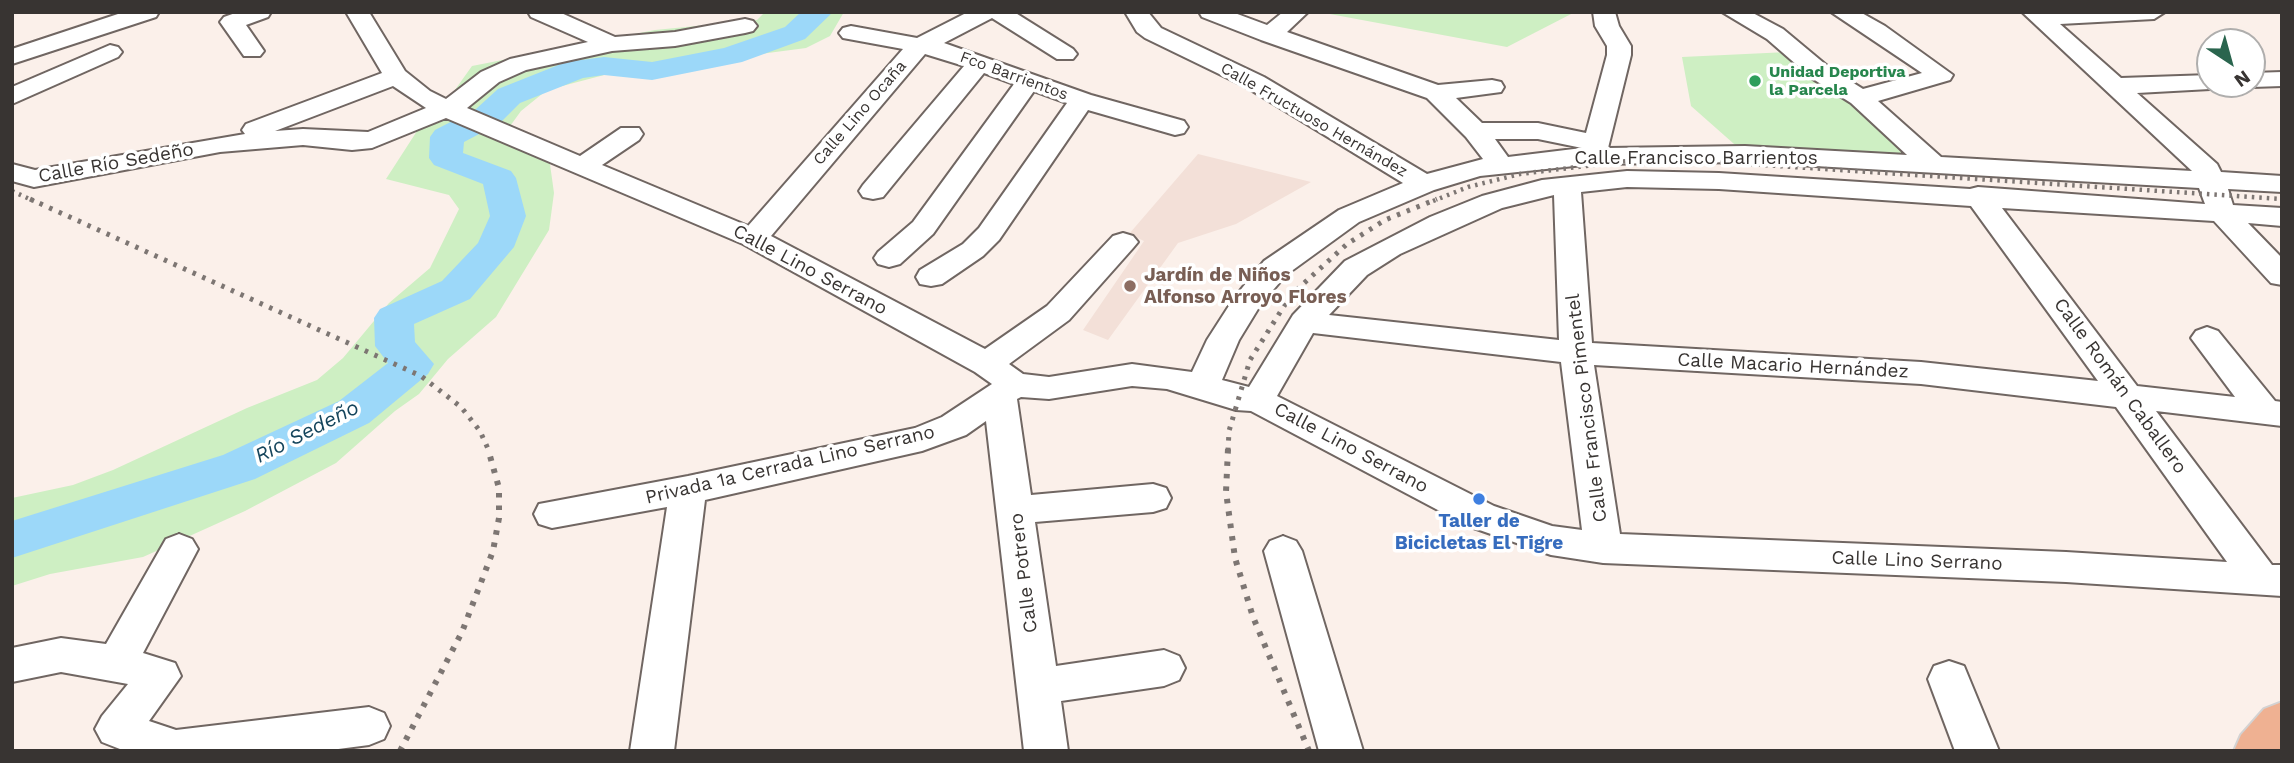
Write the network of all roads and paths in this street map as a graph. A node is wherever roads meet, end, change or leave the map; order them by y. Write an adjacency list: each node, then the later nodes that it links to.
1 (148, 12): 23 (street)
2 (260, 12): 20 (street)
3 (357, 12): 25 (street, Calle Lino Serrano)
4 (539, 12): 18 (street)
5 (986, 12): 19 (street, Calle Lino Ocaña)
6 (998, 12): 22 (street)
7 (1136, 12): 45 (street, Calle Fructuoso Hernández)
8 (1210, 12): 17 (street)
9 (1297, 12): 17 (street)
10 (1604, 12): 39 (street)
11 (1733, 12): 32 (street)
12 (1842, 12): 32 (street)
13 (2154, 12): 14 (street)
14 (2036, 15): 28 (street)
15 (745, 26): 18 (street)
16 (851, 33): 19 (street, Fco Barrientos)
17 (1269, 35): 30 (street)
18 (612, 44): 34 (street)
19 (919, 46): 24 (street, Fco Barrientos); 52 (street, Calle Lino Ocaña)
20 (253, 51)
21 (110, 52): 31 (street)
22 (1065, 54)
23 (12, 57)
24 (979, 63): 26 (street, Fco Barrientos); 48 (street)
25 (396, 76): 34 (street, Calle Lino Serrano); 38 (street)
26 (1029, 81): 33 (street, Fco Barrientos); 54 (street)
27 (2196, 83): 28 (street)
28 (2114, 86): 44 (street)
29 (1492, 87): 30 (street)
30 (1436, 93): 36 (street)
31 (12, 96)
32 (1860, 98): 40 (street)
33 (1082, 100): 35 (street, Fco Barrientos); 56 (street)
34 (455, 113): 38 (street); 42 (street, Calle Lino Serrano)
35 (1175, 127)
36 (1475, 131): 39 (street); 41 (street)
37 (630, 134): 42 (street)
38 (220, 144): 43 (street, Calle Río Sedeño)
39 (1593, 149): 40 (street, Calle Francisco Barrientos); 41 (street, Calle Francisco Barrientos)
40 (1931, 162): 44 (street, Calle Francisco Barrientos)
41 (1500, 164): 45 (street, Calle Francisco Barrientos)
42 (583, 166): 52 (street, Calle Lino Serrano)
43 (12, 172)
44 (2213, 180): 47 (street, Calle Francisco Barrientos); 50 (street)
45 (1424, 184): 61 (street, Calle Francisco Barrientos)
46 (1567, 184): 49 (street, Calle Francisco Barrientos); 57 (street, Calle Francisco Barrientos); 59 (street, Calle Francisco Pimentel)
47 (2282, 184)
48 (873, 191)
49 (1978, 195): 50 (street, Calle Francisco Barrientos); 62 (street, Calle Román Caballero)
50 (2222, 213): 51 (street, Calle Francisco Barrientos); 55 (street)
51 (2282, 217)
52 (753, 237): 60 (street, Calle Lino Serrano)
53 (1123, 242): 60 (street, Privada 1a Cerrada Lino Serrano)
54 (889, 258)
55 (2282, 276)
56 (931, 277)
57 (1304, 322): 59 (street, Calle Macario Hernández); 63 (street, Calle Francisco Barrientos)
58 (2207, 338): 64 (street)
59 (1576, 352): 62 (street, Calle Macario Hernández); 69 (street, Calle Francisco Pimentel)
60 (1000, 382): 61 (street, Calle Lino Serrano); 65 (street, Privada 1a Cerrada Lino Serrano); 67 (street, Calle Potrero)
61 (1203, 386): 63 (street, Calle Lino Serrano)
62 (2128, 395): 64 (street, Calle Macario Hernández); 72 (street, Calle Román Caballero)
63 (1258, 400): 69 (street, Calle Lino Serrano)
64 (2273, 413)
65 (688, 491): 68 (street, Privada 1a Cerrada Lino Serrano); 81 (street)
66 (1153, 498): 67 (street)
67 (1017, 510): 77 (street, Calle Potrero)
68 (552, 514)
69 (1603, 548): 72 (street, Calle Lino Serrano)
70 (179, 549): 73 (street)
71 (1283, 551): 83 (street)
72 (2271, 579)
73 (117, 663): 74 (street); 80 (street)
74 (12, 665)
75 (1164, 668): 77 (street)
76 (1949, 679): 84 (street)
77 (1038, 686): 82 (street, Calle Potrero)
78 (2282, 724): 85 (main road)
79 (369, 726): 80 (street)
80 (176, 751)
81 (652, 751)
82 (1046, 751)
83 (1342, 751)
84 (1977, 751)
85 (2259, 751)

